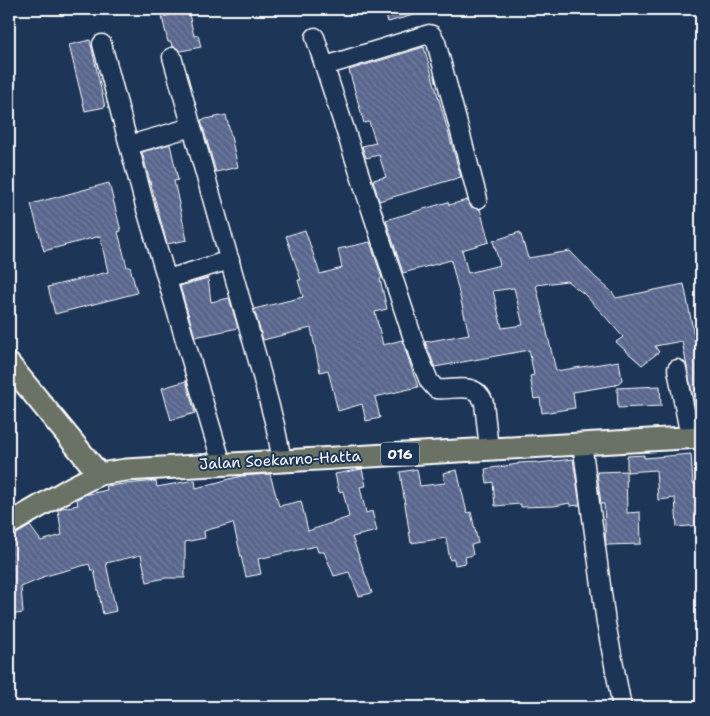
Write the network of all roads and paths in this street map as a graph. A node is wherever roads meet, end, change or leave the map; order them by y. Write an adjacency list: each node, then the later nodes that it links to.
1 (315, 37): 4 (street)
2 (102, 44): 6 (street)
3 (172, 57): 5 (street)
4 (325, 66): 7 (street); 15 (street)
5 (192, 127): 6 (street); 8 (street)
6 (129, 145): 9 (street)
7 (478, 199)
8 (230, 260): 9 (street); 14 (street)
9 (167, 279): 16 (street)
10 (9, 364): 17 (main road)
11 (677, 369): 12 (street)
12 (696, 437): 13 (main road, Jalan Soekarno-Hatta / 016)
13 (582, 443): 15 (main road, Jalan Soekarno-Hatta / 016); 19 (street)
14 (279, 444): 15 (main road, Jalan Soekarno-Hatta / 016); 16 (main road, Jalan Soekarno-Hatta / 016)
15 (489, 449)
16 (222, 464): 17 (main road, Jalan Soekarno-Hatta / 016)
17 (99, 474): 18 (main road, 016)
18 (9, 524)
19 (622, 707)

